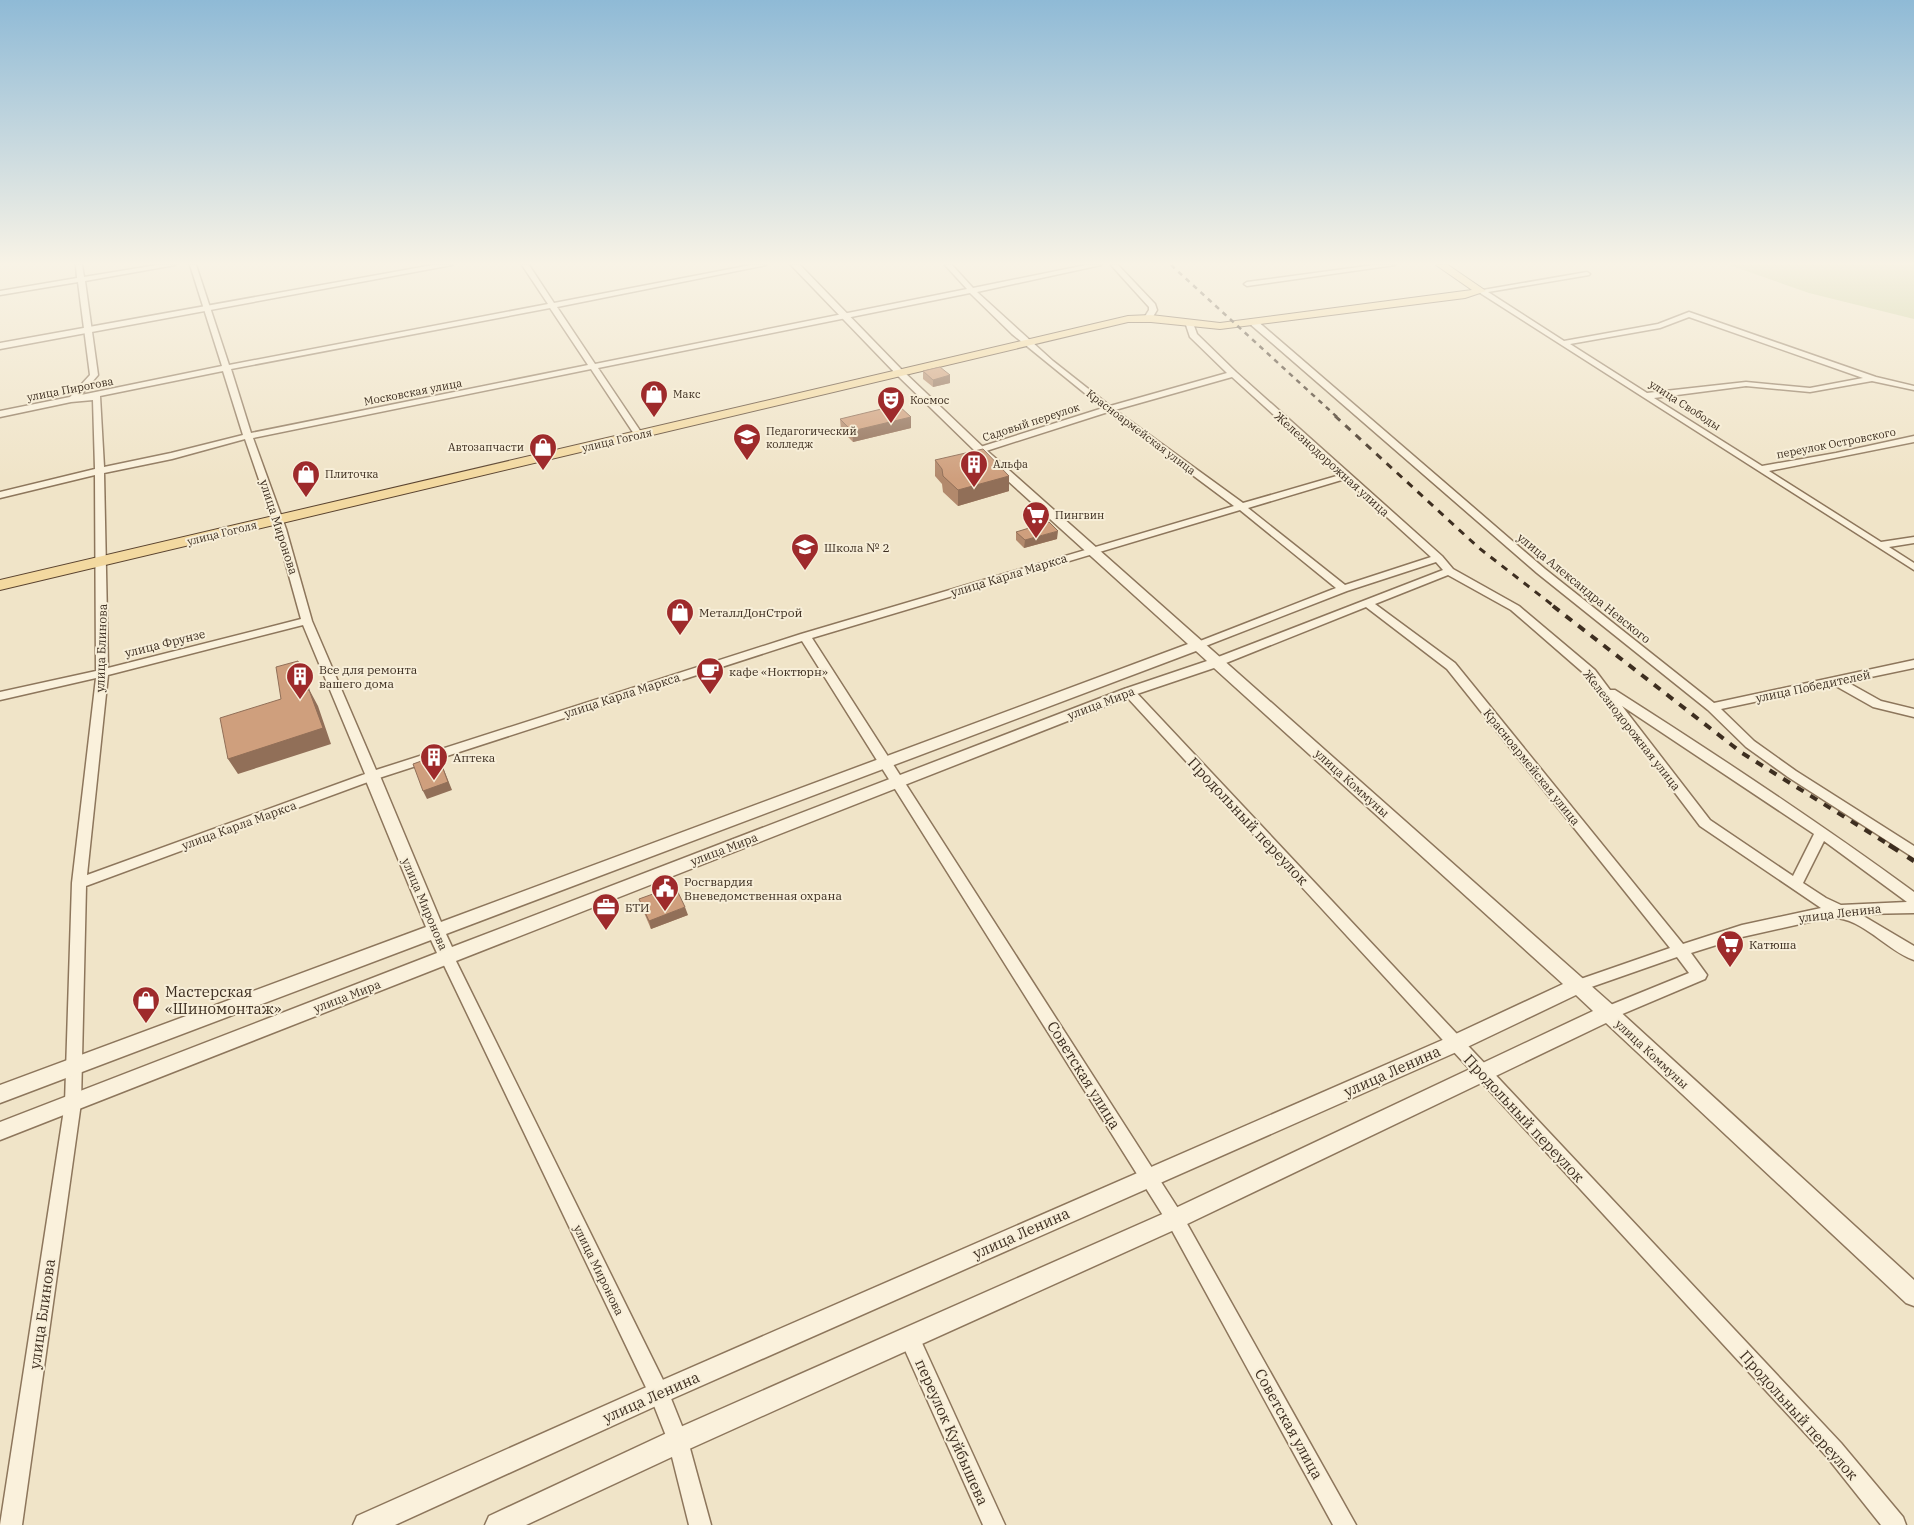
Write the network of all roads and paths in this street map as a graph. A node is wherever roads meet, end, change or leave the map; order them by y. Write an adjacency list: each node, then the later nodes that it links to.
1 (55, 336): 17 (street)
2 (90, 336): 25 (street)
3 (215, 336): 19 (street, улица Миронова)
4 (397, 336): 19 (street, улица Пирогова)
5 (572, 336): 18 (street)
6 (741, 336): 18 (street, Московская улица)
7 (864, 336): 20 (street, улица Коммуны)
8 (1020, 336): 15 (street, Красноармейская улица)
9 (1053, 336): 15 (main road, улица Гоголя)
10 (1194, 336): 21 (street, Железнодорожная улица)
11 (1269, 336): 58 (street, улица Александра Невского)
12 (1553, 336): 16 (street, улица Свободы)
13 (1603, 336): 16 (street)
14 (1752, 336): 22 (street)
15 (1027, 342): 20 (main road, улица Гоголя); 26 (street, Красноармейская улица)
16 (1564, 343): 24 (street, улица Свободы)
17 (0, 346)
18 (593, 367): 28 (street); 29 (street, Московская улица)
19 (226, 368): 25 (street, улица Пирогова); 29 (street, улица Миронова)
20 (900, 373): 28 (main road, улица Гоголя); 31 (street, улица Коммуны)
21 (1233, 374): 26 (street, Садовый переулок); 34 (street, Железнодорожная улица)
22 (1874, 379): 23 (street); 24 (street)
23 (1914, 388)
24 (1647, 396): 32 (street, улица Свободы)
25 (72, 400): 27 (street, улица Пирогова); 33 (street, улица Блинова)
26 (1108, 409): 31 (street, Садовый переулок); 36 (street, Красноармейская улица)
27 (0, 414)
28 (639, 435): 37 (main road, улица Гоголя)
29 (248, 436): 33 (street, Московская улица); 37 (street, улица Миронова)
30 (1914, 439): 32 (street, переулок Островского)
31 (980, 450): 40 (street, улица Коммуны)
32 (1762, 469): 39 (street, улица Свободы)
33 (98, 471): 35 (street, Московская улица); 42 (street, улица Блинова)
34 (1345, 476): 36 (street, улица Карла Маркса); 41 (street, Железнодорожная улица)
35 (0, 495)
36 (1241, 507): 40 (street, улица Карла Маркса); 46 (street, Красноармейская улица)
37 (278, 520): 42 (main road, улица Гоголя); 48 (street, улица Миронова)
38 (1914, 540): 39 (street)
39 (1880, 546): 43 (street, улица Свободы)
40 (1092, 550): 49 (street, улица Карла Маркса); 50 (street, улица Коммуны)
41 (1438, 558): 44 (street, Железнодорожная улица); 46 (street, улица Мира)
42 (102, 562): 45 (main road, улица Гоголя); 53 (street, улица Блинова)
43 (1914, 567)
44 (1449, 571): 47 (street, улица Мира); 55 (street, Железнодорожная улица)
45 (0, 586)
46 (1343, 589): 50 (street, улица Мира)
47 (1366, 602): 51 (street, улица Мира); 71 (street, Красноармейская улица)
48 (307, 621): 53 (street, улица Фрунзе); 61 (street, улица Миронова)
49 (805, 636): 60 (street, Советская улица); 61 (street, улица Карла Маркса)
50 (1199, 645): 51 (street, улица Коммуны); 60 (street, улица Мира)
51 (1217, 662): 56 (street, улица Мира); 74 (street, улица Коммуны)
52 (1914, 664): 54 (street, улица Победителей)
53 (102, 674): 57 (street, улица Фрунзе); 65 (street, улица Блинова)
54 (1836, 681): 58 (street, улица Победителей); 59 (street)
55 (1602, 688): 63 (street); 66 (street, Железнодорожная улица)
56 (1128, 692): 62 (street, улица Мира); 76 (street, Продольный переулок)
57 (0, 696)
58 (1712, 708): 64 (street, улица Александра Невского)
59 (1914, 714)
60 (884, 761): 62 (street, Советская улица); 70 (street, улица Мира)
61 (372, 776): 65 (street, улица Карла Маркса); 70 (street, улица Миронова)
62 (898, 781): 73 (street, улица Мира); 82 (street, Советская улица)
63 (1822, 832): 66 (street); 67 (street)
64 (1914, 853)
65 (79, 883): 77 (street, улица Блинова)
66 (1795, 885): 69 (street, Железнодорожная улица)
67 (1914, 899)
68 (1914, 907): 69 (street, улица Ленина)
69 (1840, 911): 71 (street, улица Ленина); 72 (street, Железнодорожная улица)
70 (434, 930): 73 (street, улица Миронова); 77 (street, улица Мира)
71 (1680, 951): 74 (street, улица Ленина); 75 (street)
72 (1914, 954)
73 (447, 957): 80 (street, улица Мира); 86 (street, улица Миронова)
74 (1577, 986): 75 (street, улица Коммуны); 76 (street, улица Ленина)
75 (1608, 1013): 78 (street); 84 (street, улица Коммуны)
76 (1454, 1044): 78 (street, Продольный переулок); 82 (street, улица Ленина)
77 (73, 1067): 79 (street, улица Мира); 80 (street, улица Блинова)
78 (1482, 1074): 83 (street); 94 (street, Продольный переулок)
79 (0, 1094)
80 (73, 1103): 81 (street, улица Мира); 88 (street, улица Блинова)
81 (0, 1131)
82 (1148, 1177): 83 (street, Советская улица); 86 (street, улица Ленина)
83 (1174, 1219): 85 (street); 93 (street, Советская улица)
84 (1914, 1295)
85 (910, 1339): 87 (street); 92 (street, переулок Куйбышева)
86 (659, 1393): 87 (street, улица Миронова); 89 (street, улица Ленина)
87 (678, 1440): 90 (street); 91 (street, улица Миронова)
88 (11, 1525)
89 (366, 1525)
90 (498, 1525)
91 (700, 1525)
92 (994, 1525)
93 (1345, 1525)
94 (1895, 1525)

